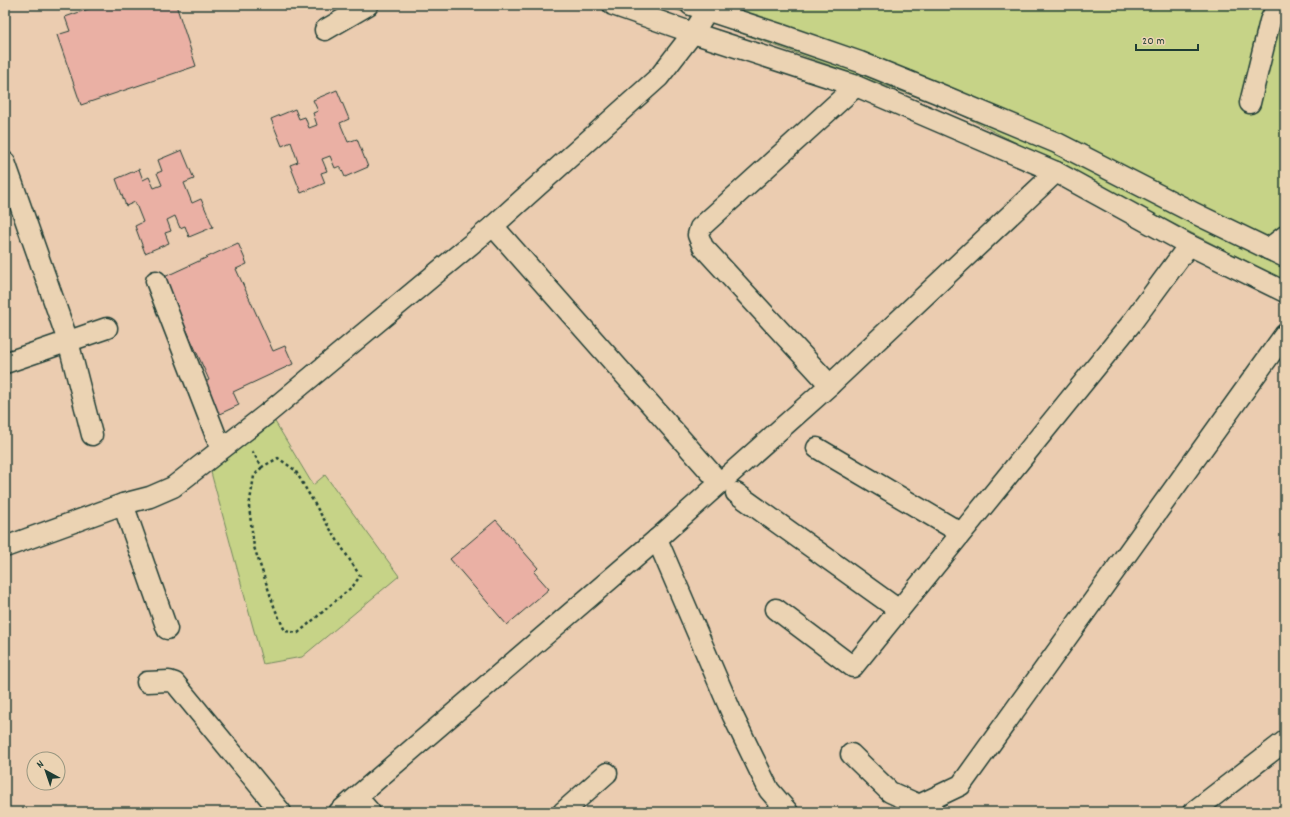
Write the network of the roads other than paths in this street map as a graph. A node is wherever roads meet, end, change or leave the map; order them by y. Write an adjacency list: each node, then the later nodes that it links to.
1 (368, 5): 5 (street)
2 (613, 5): 6 (street)
3 (1278, 5): 8 (street)
4 (699, 8): 6 (street); 14 (street)
5 (325, 30)
6 (693, 33): 7 (street); 11 (street)
7 (856, 86): 10 (street); 21 (street)
8 (1250, 103)
9 (5, 162): 19 (street)
10 (1056, 172): 13 (street); 21 (street)
11 (493, 226): 24 (street); 25 (street)
12 (1285, 236): 14 (street)
13 (1189, 246): 16 (street); 27 (street)
14 (1277, 253)
15 (156, 281): 24 (street)
16 (1285, 292)
17 (107, 328): 19 (street)
18 (1285, 334): 35 (street)
19 (68, 341): 20 (street); 22 (street)
20 (5, 364)
21 (830, 385): 25 (street)
22 (92, 435)
23 (817, 448): 27 (street)
24 (221, 449): 26 (street)
25 (728, 488): 28 (street); 31 (street)
26 (123, 504): 29 (street); 32 (street)
27 (961, 533): 31 (street)
28 (657, 539): 37 (street); 42 (street)
29 (5, 547)
30 (776, 609): 31 (street)
31 (899, 610)
32 (167, 629)
33 (147, 682): 38 (street)
34 (1285, 740): 43 (street)
35 (852, 754)
36 (607, 774): 41 (street)
37 (357, 797): 39 (street); 40 (street)
38 (281, 812)
39 (340, 812)
40 (370, 812)
41 (563, 812)
42 (788, 812)
43 (1193, 812)

